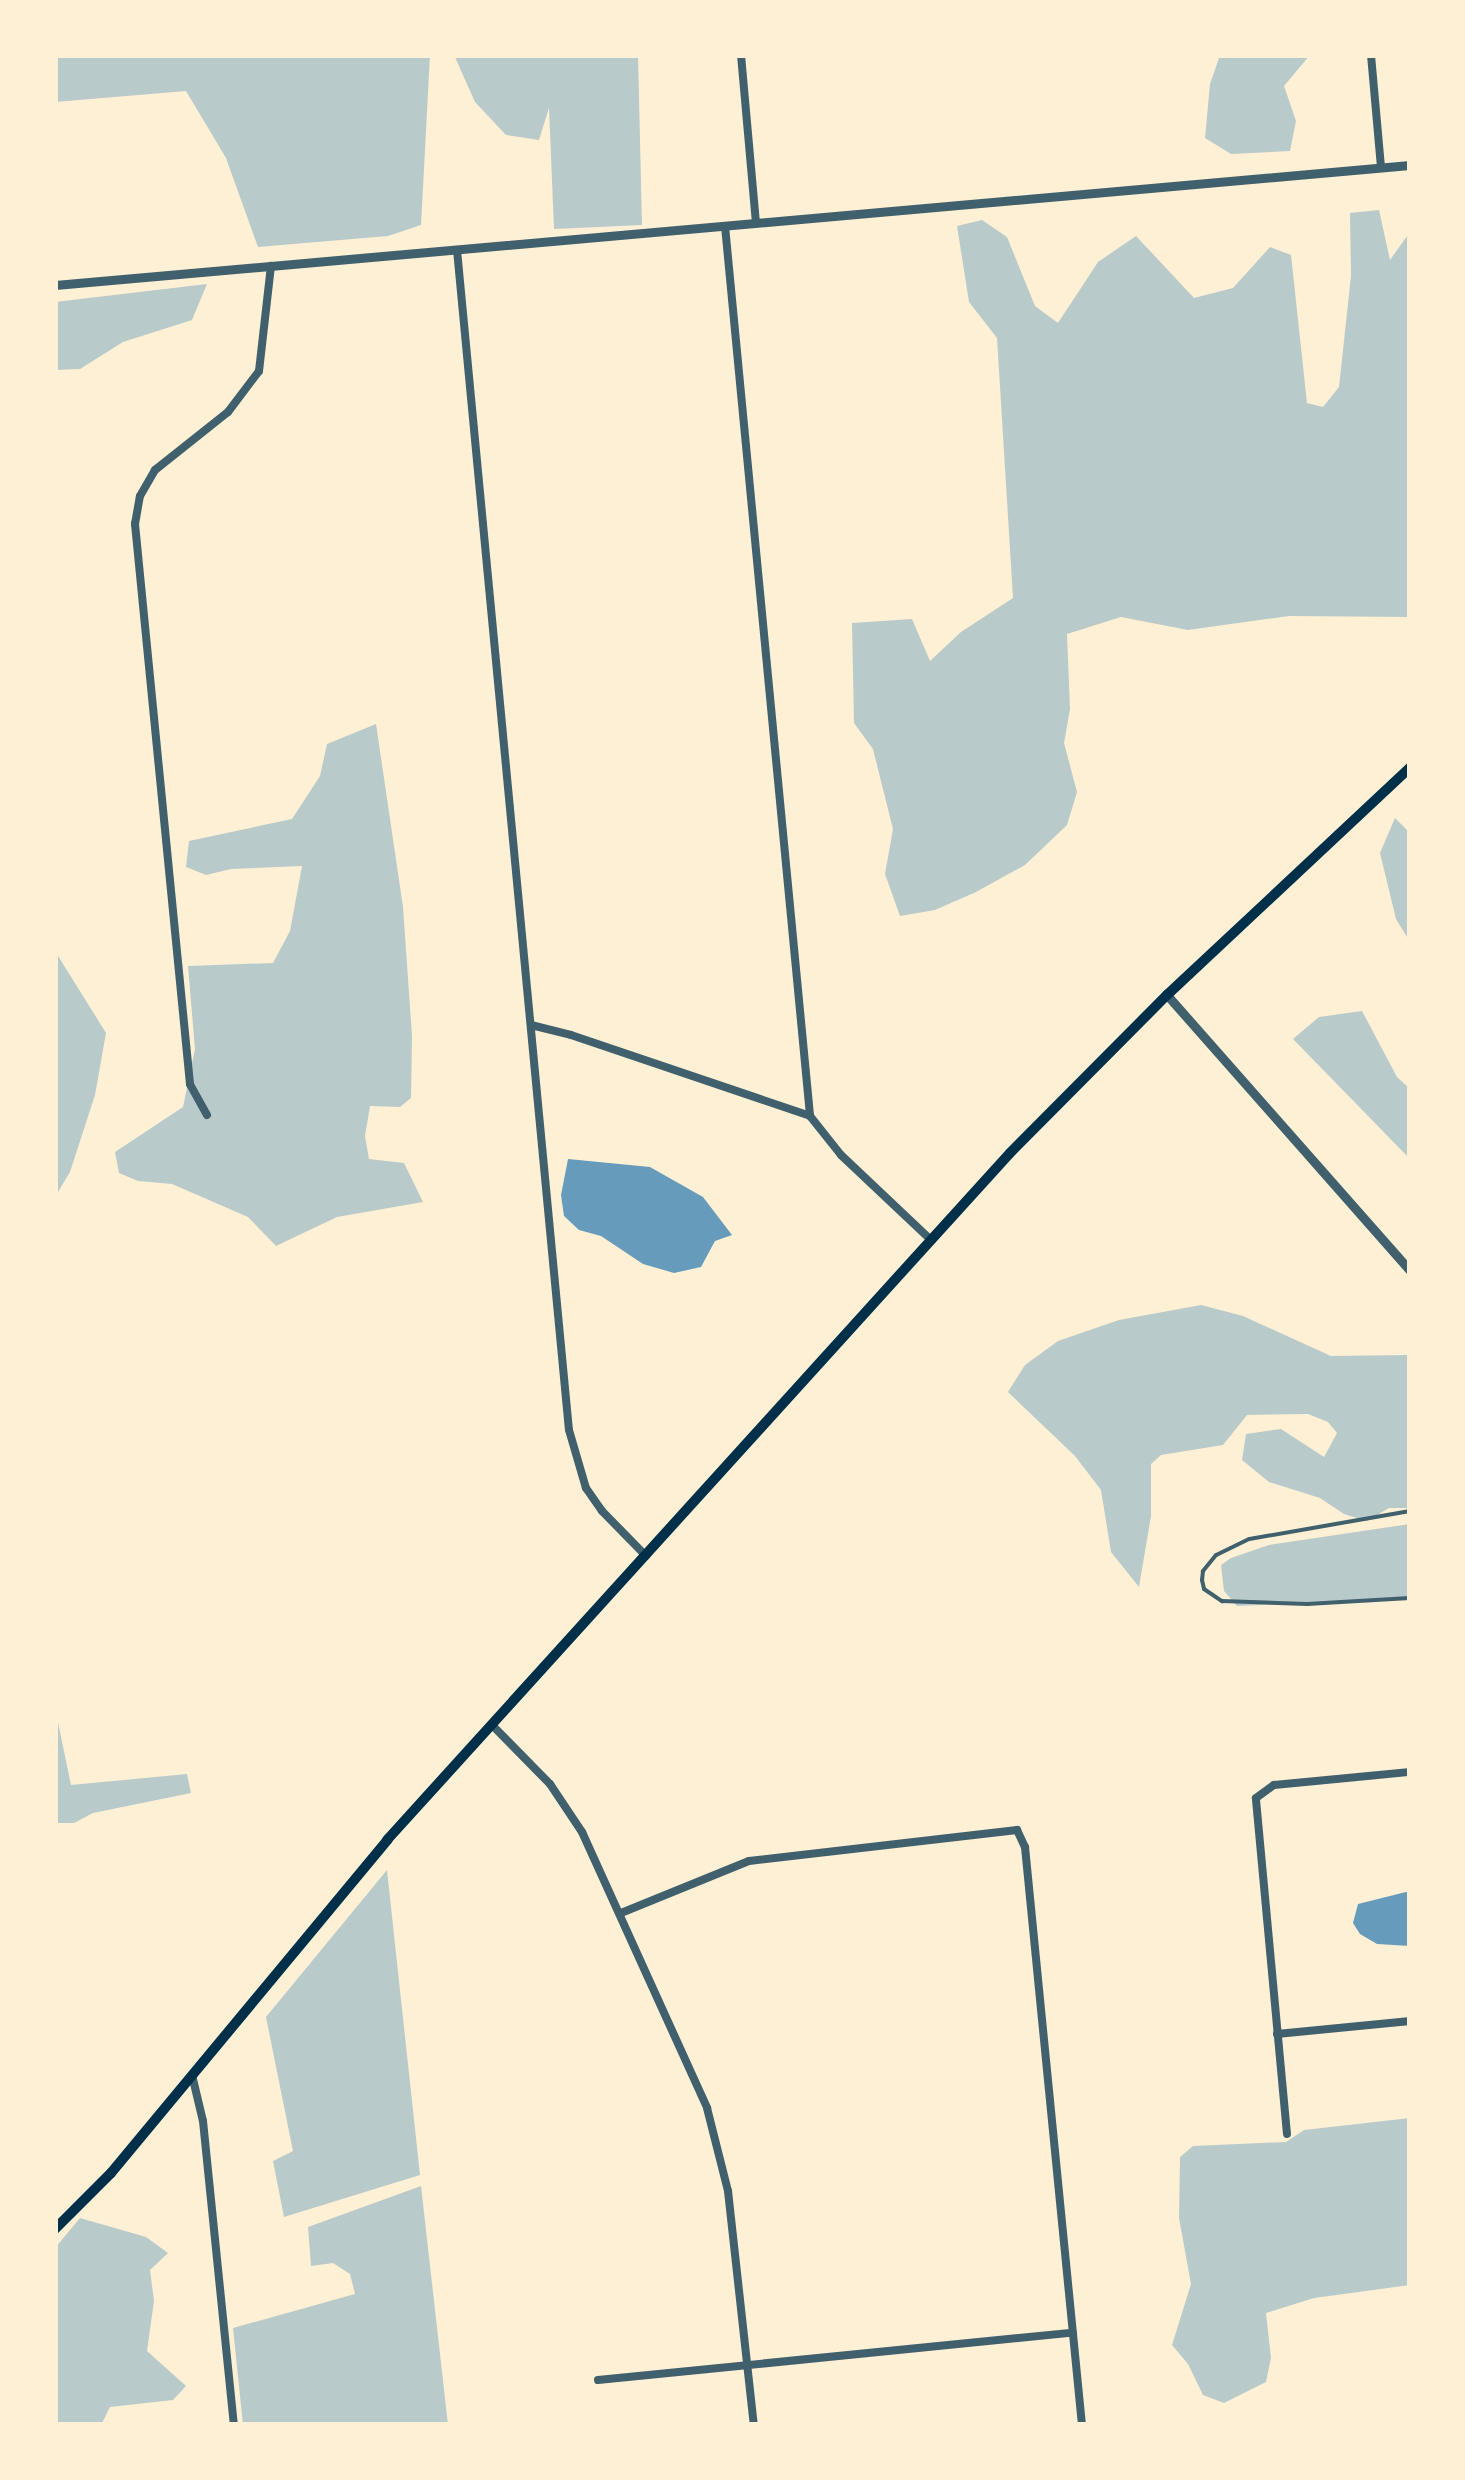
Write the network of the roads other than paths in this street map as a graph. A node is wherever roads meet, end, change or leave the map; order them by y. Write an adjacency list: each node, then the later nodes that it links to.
1 (741, 55): 5 (street)
2 (1371, 55): 4 (street)
3 (1410, 164): 4 (street)
4 (1381, 168): 5 (street)
5 (756, 223): 6 (street)
6 (725, 226): 7 (street); 14 (street)
7 (457, 250): 8 (street); 12 (street)
8 (272, 266): 9 (street); 13 (street)
9 (55, 285)
10 (1410, 768): 11 (main road)
11 (1167, 995): 15 (main road); 16 (street)
12 (532, 1026): 14 (street); 18 (street)
13 (206, 1115)
14 (810, 1116): 15 (street)
15 (931, 1240): 18 (main road)
16 (1410, 1271)
17 (1410, 1511): 19 (lane)
18 (646, 1556): 20 (main road)
19 (1410, 1598)
20 (492, 1724): 22 (street); 25 (main road)
21 (1410, 1772): 24 (street)
22 (621, 1913): 28 (street); 29 (street)
23 (1410, 2021): 24 (street)
24 (1276, 2034): 26 (street)
25 (192, 2074): 27 (main road); 31 (street)
26 (1287, 2134)
27 (55, 2229)
28 (1073, 2333): 29 (street); 33 (street)
29 (748, 2366): 30 (street); 32 (street)
30 (598, 2380)
31 (234, 2425)
32 (754, 2425)
33 (1082, 2425)

